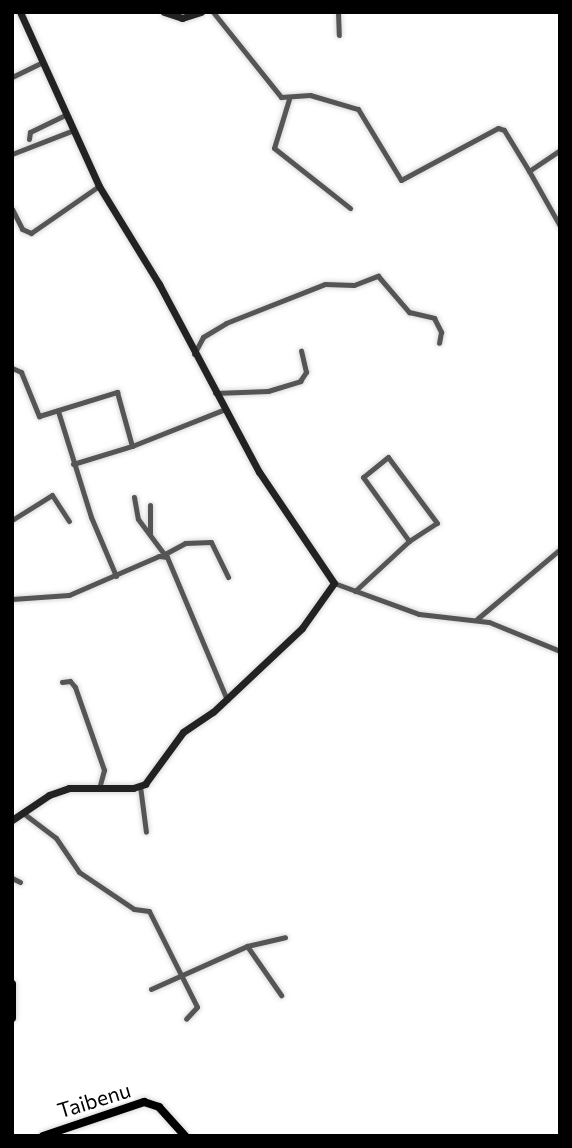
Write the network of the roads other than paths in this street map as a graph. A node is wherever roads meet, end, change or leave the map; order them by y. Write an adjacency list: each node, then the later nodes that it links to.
1 (20, 12): 7 (street)
2 (164, 12): 3 (street)
3 (201, 12)
4 (213, 12): 9 (street)
5 (338, 12): 6 (street)
6 (339, 35)
7 (41, 63): 8 (street); 10 (street)
8 (12, 77)
9 (289, 99): 15 (street); 17 (street)
10 (65, 115): 11 (street); 12 (street)
11 (74, 130): 14 (street); 16 (street)
12 (29, 139)
13 (560, 150): 15 (street)
14 (12, 154)
15 (529, 171): 19 (street)
16 (99, 186): 18 (street); 22 (street)
17 (350, 208)
18 (12, 209)
19 (560, 226)
20 (439, 343): 22 (street)
21 (301, 351): 24 (street)
22 (194, 354): 24 (street)
23 (12, 368): 26 (street)
24 (215, 393): 25 (street)
25 (223, 410): 27 (street); 39 (street)
26 (58, 411): 27 (street); 28 (street)
27 (132, 446): 28 (street)
28 (73, 464): 37 (street)
29 (134, 497): 33 (street)
30 (150, 505): 33 (street)
31 (12, 520): 32 (street)
32 (68, 521)
33 (150, 534): 36 (street)
34 (409, 541): 34 (street); 40 (street)
35 (560, 549): 42 (street)
36 (163, 555): 37 (street); 38 (street); 45 (street)
37 (116, 576): 41 (street)
38 (228, 577)
39 (334, 583): 40 (street); 45 (street)
40 (355, 591): 42 (street)
41 (12, 599)
42 (476, 620): 43 (street)
43 (560, 651)
44 (62, 682): 46 (street)
45 (227, 700): 47 (street)
46 (100, 785): 47 (street); 48 (street)
47 (140, 786): 50 (street)
48 (23, 813): 49 (street); 55 (street)
49 (12, 820)
50 (146, 832)
51 (12, 878): 52 (street)
52 (20, 882)
53 (285, 937): 54 (street)
54 (247, 946): 55 (street); 58 (street)
55 (180, 972): 57 (street); 60 (street)
56 (12, 984): 59 (main road)
57 (151, 989)
58 (281, 995)
59 (12, 1018)
60 (186, 1019)
61 (43, 1136): 62 (main road, Taibenu)
62 (185, 1136)

